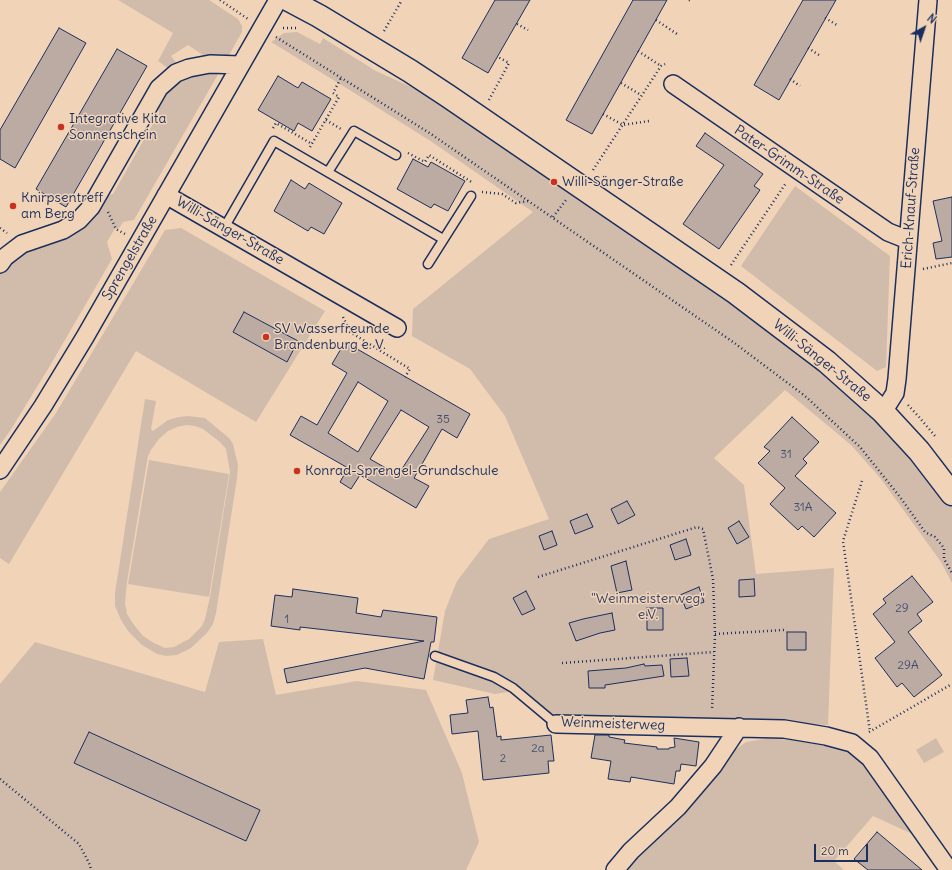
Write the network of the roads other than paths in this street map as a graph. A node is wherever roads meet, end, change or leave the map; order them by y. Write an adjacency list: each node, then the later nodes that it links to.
1 (278, 0): 4 (street, Sprengelstraße)
2 (289, 0): 16 (main road, Willi-Sänger-Straße)
3 (928, 0): 12 (street, Erich-Knauf-Straße)
4 (240, 65): 9 (street, Sprengelstraße); 13 (street)
5 (673, 84): 12 (street, Pater-Grimm-Straße)
6 (396, 155): 7 (lane)
7 (328, 172): 10 (lane); 11 (lane)
8 (472, 194): 11 (lane)
9 (166, 195): 10 (street, Willi-Sänger-Straße); 17 (street, Sprengelstraße)
10 (224, 228): 15 (street, Willi-Sänger-Straße)
11 (443, 239): 14 (lane)
12 (908, 240): 16 (street, Erich-Knauf-Straße)
13 (0, 264)
14 (428, 264)
15 (397, 328)
16 (884, 412): 18 (main road, Willi-Sänger-Straße)
17 (0, 470)
18 (952, 494)
19 (435, 656): 20 (lane, Weinmeisterweg)
20 (556, 724): 21 (street, Weinmeisterweg)
21 (739, 727): 22 (street); 23 (street, Weinmeisterweg)
22 (615, 870)
23 (949, 870)

